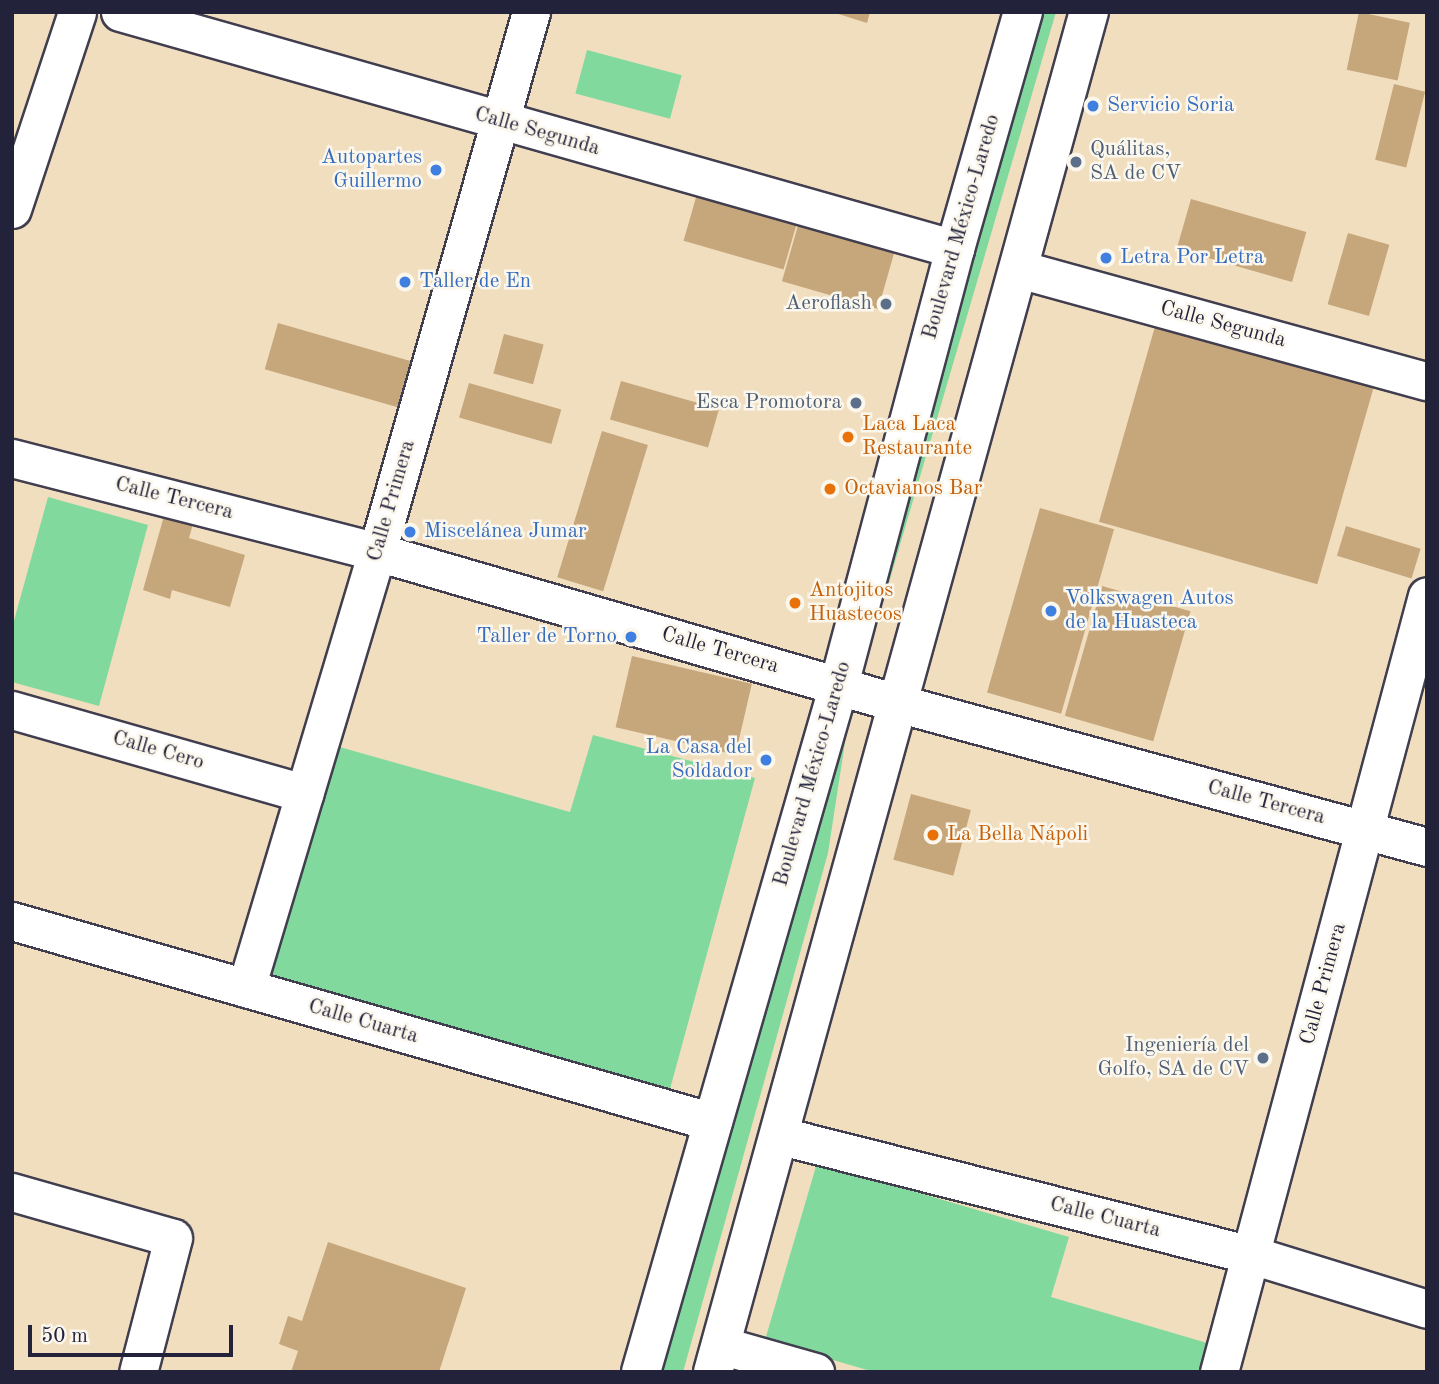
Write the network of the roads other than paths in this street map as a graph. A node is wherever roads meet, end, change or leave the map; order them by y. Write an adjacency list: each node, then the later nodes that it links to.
1 (77, 12): 7 (street)
2 (120, 12): 6 (street, Calle Segunda)
3 (530, 12): 6 (street, Calle Primera)
4 (1023, 12): 8 (main road, Boulevard México-Laredo)
5 (1089, 12): 9 (main road)
6 (501, 122): 8 (street, Calle Segunda); 12 (street, Calle Primera)
7 (12, 209)
8 (955, 249): 14 (main road, Boulevard México-Laredo)
9 (1019, 269): 10 (street, Calle Segunda); 15 (main road)
10 (1427, 381)
11 (12, 458): 12 (street, Calle Tercera)
12 (377, 552): 14 (street, Calle Tercera); 17 (street, Calle Primera)
13 (1427, 596): 18 (street, Calle Primera)
14 (839, 685): 15 (street, Calle Tercera); 22 (main road, Boulevard México-Laredo)
15 (897, 703): 18 (street, Calle Tercera); 23 (main road)
16 (12, 710): 17 (street, Calle Cero)
17 (304, 793): 21 (street, Calle Primera)
18 (1364, 830): 19 (street, Calle Tercera); 25 (street, Calle Primera)
19 (1427, 847)
20 (12, 921): 21 (street, Calle Cuarta)
21 (246, 988): 22 (street, Calle Cuarta)
22 (713, 1122): 29 (main road, Boulevard México-Laredo)
23 (781, 1136): 25 (street, Calle Cuarta); 27 (main road)
24 (12, 1192): 28 (street)
25 (1252, 1255): 26 (street, Calle Cuarta); 31 (street, Calle Primera)
26 (1427, 1309)
27 (717, 1358): 30 (street)
28 (138, 1372)
29 (641, 1372)
30 (815, 1372)
31 (1219, 1372)

